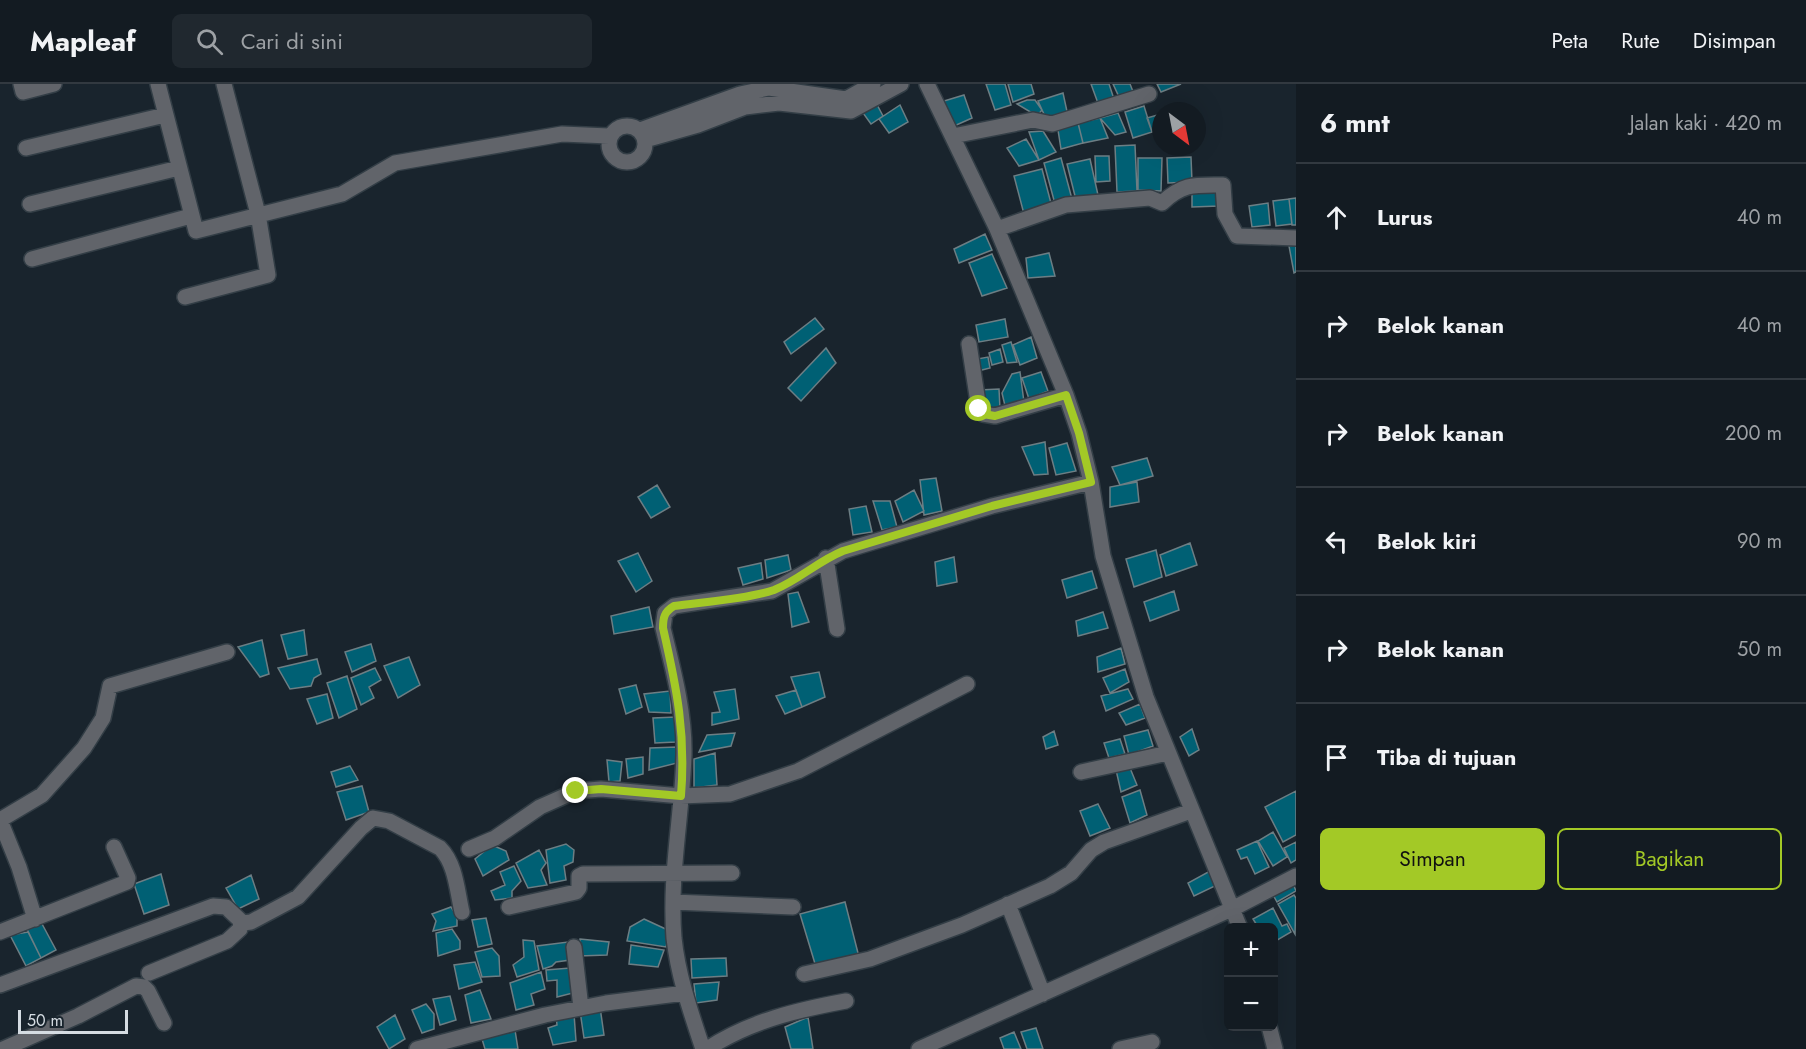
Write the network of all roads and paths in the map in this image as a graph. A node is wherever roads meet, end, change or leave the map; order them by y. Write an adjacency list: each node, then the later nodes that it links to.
1 (21, 84): 2 (street)
2 (54, 84)
3 (224, 84): 17 (street)
4 (873, 84): 9 (street)
5 (901, 84): 9 (street)
6 (927, 84): 13 (street)
7 (163, 85): 10 (street)
8 (1149, 93): 13 (street)
9 (806, 100): 11 (street)
10 (165, 115): 14 (street); 15 (street)
11 (642, 135): 12 (street); 12 (street)
12 (609, 136): 17 (street)
13 (953, 136): 19 (street)
14 (27, 148)
15 (178, 168): 16 (street); 18 (street)
16 (30, 204)
17 (258, 214): 18 (street); 22 (street)
18 (191, 216): 21 (street)
19 (997, 229): 20 (street); 24 (street)
20 (1296, 238)
21 (32, 259)
22 (185, 297)
23 (969, 344): 24 (street)
24 (1066, 395): 25 (street)
25 (1091, 482): 26 (street); 30 (street)
26 (826, 558): 27 (street); 32 (street)
27 (837, 629)
28 (227, 652): 45 (street)
29 (968, 684): 32 (street)
30 (1168, 753): 31 (street); 33 (street)
31 (1081, 772)
32 (681, 796): 35 (street); 37 (street)
33 (1191, 811): 40 (street); 43 (street)
34 (114, 847): 45 (street)
35 (470, 849)
36 (732, 873): 37 (street)
37 (674, 875): 39 (street); 41 (street)
38 (1296, 876): 43 (street)
39 (673, 902): 42 (street); 53 (street)
40 (1008, 904): 51 (street); 54 (street)
41 (509, 907)
42 (793, 907)
43 (1234, 908): 47 (street); 54 (street)
44 (462, 912): 46 (street)
45 (34, 919): 48 (street)
46 (241, 921): 50 (street); 52 (street)
47 (1239, 923)
48 (0, 932)
49 (574, 947): 56 (street)
50 (149, 973)
51 (804, 974)
52 (0, 985)
53 (685, 993): 56 (street); 63 (street)
54 (1043, 994): 64 (street)
55 (846, 1001): 63 (street)
56 (581, 1008): 59 (street)
57 (164, 1023): 62 (street)
58 (1270, 1031): 66 (street)
59 (477, 1042): 61 (street)
60 (1152, 1042): 65 (street)
61 (421, 1048)
62 (3, 1049)
63 (705, 1049)
64 (921, 1049)
65 (1120, 1049)
66 (1275, 1049)

